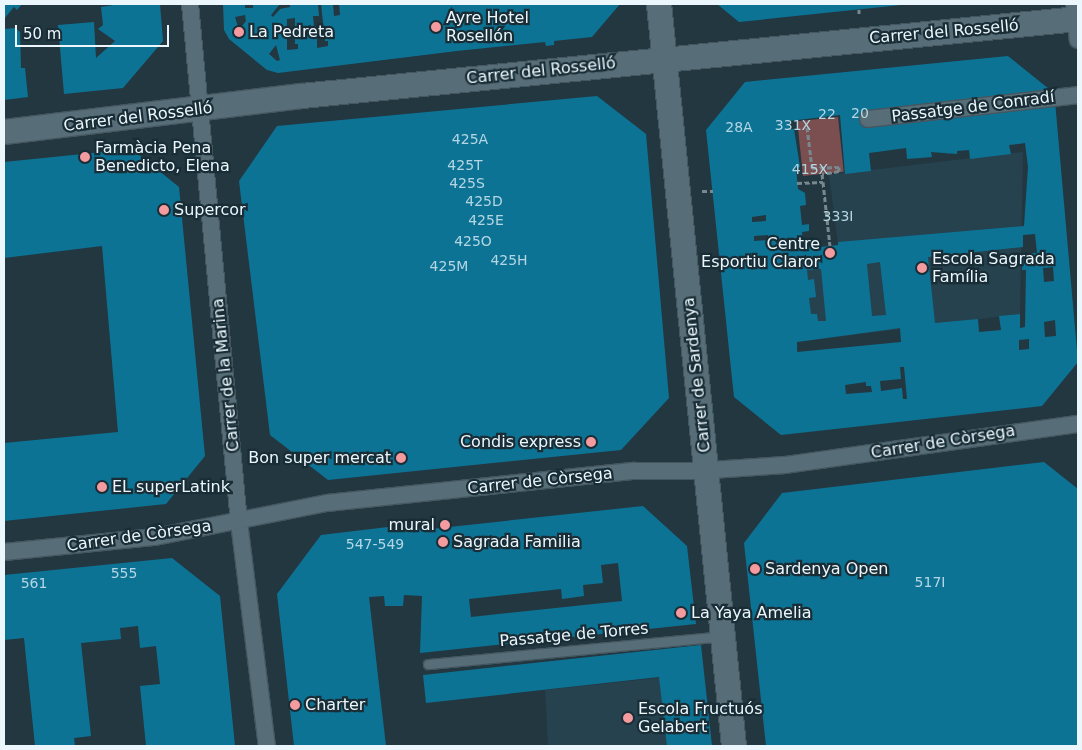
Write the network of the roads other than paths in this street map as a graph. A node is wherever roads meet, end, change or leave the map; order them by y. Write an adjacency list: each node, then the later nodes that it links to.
1 (190, 4): 6 (street, Carrer de la Marina)
2 (659, 4): 4 (main road, Carrer de Sardenya)
3 (1077, 21): 4 (main road, Carrer del Rosselló)
4 (664, 58): 6 (main road, Carrer del Rosselló); 10 (main road, Carrer de Sardenya)
5 (1078, 95): 7 (street, Passatge de Conradí)
6 (200, 110): 8 (main road, Carrer del Rosselló); 11 (street, Carrer de la Marina)
7 (868, 119)
8 (4, 132)
9 (1078, 424): 10 (street, Carrer de Còrsega)
10 (707, 470): 11 (street, Carrer de Còrsega); 13 (main road, Carrer de Sardenya)
11 (239, 522): 12 (street, Carrer de Còrsega); 15 (street, Carrer de la Marina)
12 (4, 552)
13 (723, 636): 14 (lane, Passatge de Torres); 16 (main road, Carrer de Sardenya)
14 (428, 664)
15 (267, 746)
16 (734, 746)

